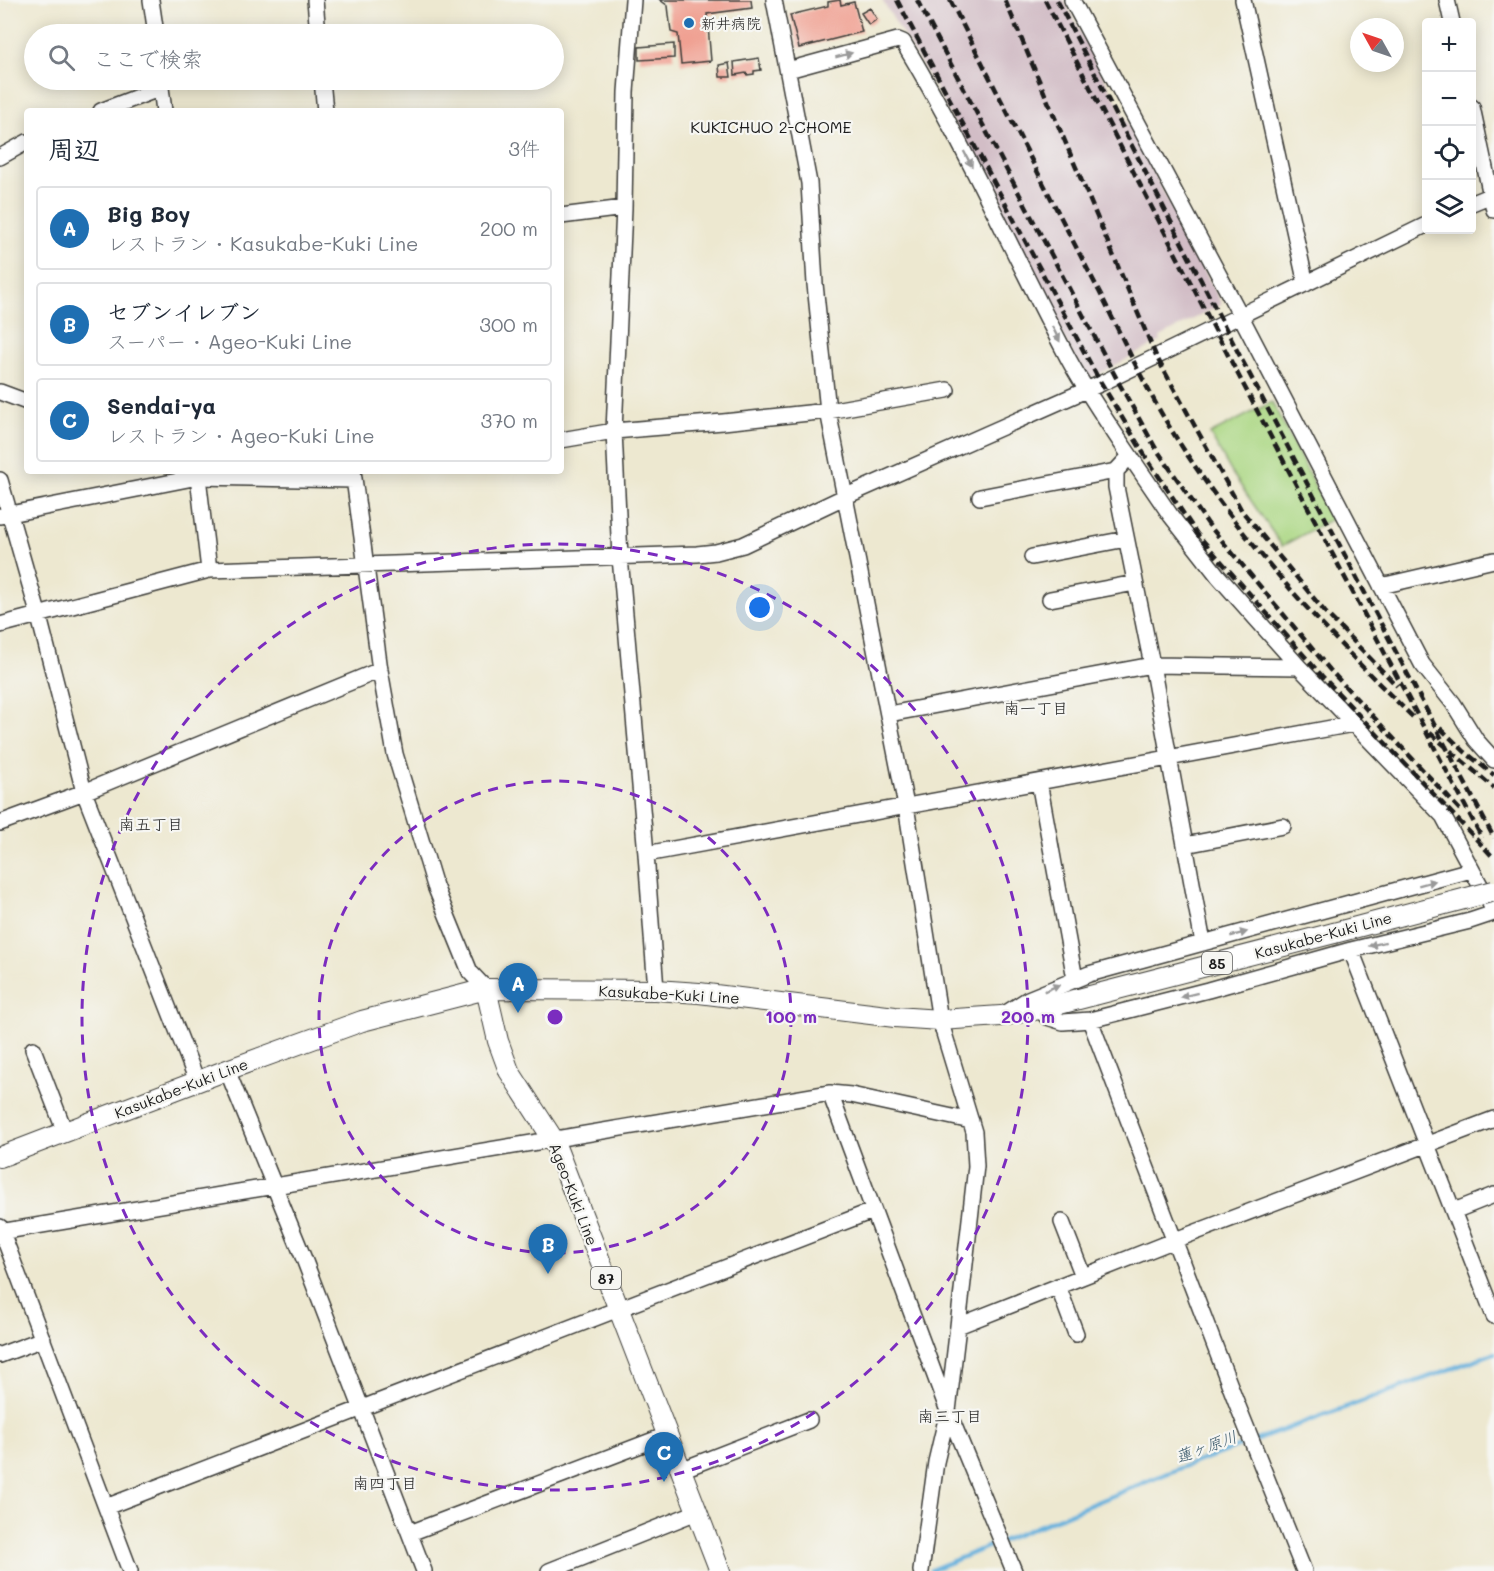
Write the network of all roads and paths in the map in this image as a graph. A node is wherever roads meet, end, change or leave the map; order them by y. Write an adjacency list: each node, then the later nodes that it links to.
1 (151, 0): 9 (street)
2 (315, 0): 10 (street)
3 (633, 0): 23 (street)
4 (774, 0): 11 (street)
5 (1072, 0): 27 (street)
6 (1243, 0): 26 (street)
7 (1447, 0): 8 (street)
8 (1451, 18)
9 (155, 24)
10 (317, 24)
11 (788, 70): 29 (street, one-way to 29); 32 (street)
12 (148, 90): 15 (street)
13 (162, 90): 16 (street)
14 (323, 90): 17 (street)
15 (108, 108)
16 (164, 108)
17 (325, 108)
18 (1476, 125): 21 (street)
19 (24, 144): 20 (street)
20 (0, 157)
21 (1493, 200): 22 (street)
22 (1476, 202)
23 (624, 208): 24 (street); 33 (street)
24 (564, 216)
25 (1422, 227): 26 (street)
26 (1306, 284): 27 (street)
27 (1240, 316): 29 (street); 51 (street)
28 (947, 390): 32 (street)
29 (1088, 390): 35 (street); 41 (street)
30 (0, 392): 31 (street)
31 (24, 401)
32 (828, 411): 33 (street); 41 (street)
33 (614, 431): 34 (street); 45 (street)
34 (564, 439)
35 (1130, 456): 36 (street); 56 (street)
36 (1116, 471): 42 (street); 44 (street)
37 (354, 475): 39 (street); 48 (street)
38 (181, 476): 39 (street); 43 (street)
39 (198, 477): 49 (street)
40 (0, 480): 43 (street)
41 (844, 497): 45 (street); 58 (street)
42 (980, 497)
43 (5, 515): 53 (street)
44 (1126, 539): 46 (street); 50 (street)
45 (620, 557): 48 (street); 68 (street)
46 (1032, 557)
47 (1494, 560): 51 (street)
48 (365, 564): 49 (street); 57 (street)
49 (209, 570): 53 (street)
50 (1135, 583): 52 (street); 55 (street)
51 (1381, 586): 61 (street)
52 (1050, 599)
53 (38, 613): 54 (street); 63 (street)
54 (0, 625)
55 (1152, 665): 56 (street); 58 (street); 60 (street)
56 (1299, 667): 59 (street)
57 (380, 669): 63 (street); 75 (street)
58 (889, 714): 64 (street)
59 (1353, 724): 60 (street); 69 (street)
60 (1169, 758): 62 (street); 67 (street)
61 (1494, 760)
62 (1039, 782): 64 (street); 74 (street)
63 (84, 792): 65 (street); 83 (street)
64 (906, 806): 68 (street); 79 (street)
65 (0, 823)
66 (1283, 826): 67 (street)
67 (1185, 845): 72 (street)
68 (646, 854): 76 (street)
69 (1471, 870): 71 (street); 72 (street, one-way to 69)
70 (1494, 891): 77 (main road, Kasukabe-Kuki Line / 85, bridge)
71 (1494, 912): 73 (street, one-way to 73)
72 (1203, 944): 74 (street)
73 (1351, 950): 80 (street, one-way to 80); 89 (street)
74 (1075, 979): 78 (street, one-way to 74)
75 (486, 989): 76 (main road, Kasukabe-Kuki Line / 85); 82 (main road, Kasukabe-Kuki Line / 85); 88 (main road, Ageo-Kuki Line / 87)
76 (656, 990): 79 (main road, Kasukabe-Kuki Line / 85)
77 (1040, 1009): 78 (main road, Kasukabe-Kuki Line / 85); 80 (street)
78 (1001, 1016): 79 (main road, Kasukabe-Kuki Line / 85)
79 (940, 1020): 86 (street)
80 (1090, 1020): 97 (street)
81 (33, 1049): 87 (street)
82 (227, 1070): 83 (main road, Kasukabe-Kuki Line / 85); 91 (street)
83 (197, 1081): 87 (main road, Kasukabe-Kuki Line / 85)
84 (830, 1093): 86 (street); 88 (street); 93 (street)
85 (1494, 1119): 89 (street)
86 (971, 1121): 102 (street)
87 (65, 1132): 90 (main road, Kasukabe-Kuki Line / 85)
88 (553, 1139): 91 (street); 100 (main road, Ageo-Kuki Line / 87)
89 (1427, 1145): 94 (street); 97 (street)
90 (0, 1157)
91 (274, 1187): 96 (street); 106 (street)
92 (1494, 1195): 94 (street)
93 (872, 1211): 100 (street); 107 (street)
94 (1454, 1211): 101 (street)
95 (1062, 1222): 98 (street)
96 (1, 1230): 104 (street)
97 (1175, 1240): 98 (street); 120 (street)
98 (1083, 1276): 99 (street)
99 (1058, 1287): 102 (street); 103 (street)
100 (618, 1310): 106 (street); 109 (main road, Ageo-Kuki Line / 87)
101 (1494, 1316)
102 (958, 1326): 107 (street)
103 (1077, 1334)
104 (43, 1339): 105 (street); 111 (street)
105 (0, 1355)
106 (361, 1409): 111 (street); 113 (street)
107 (948, 1411): 118 (street); 119 (street)
108 (809, 1420): 110 (street)
109 (667, 1435): 110 (main road, Ageo-Kuki Line / 87); 113 (street)
110 (681, 1470): 112 (main road, Ageo-Kuki Line / 87)
111 (106, 1507): 114 (street)
112 (698, 1512): 116 (street); 117 (main road, Ageo-Kuki Line / 87)
113 (410, 1533): 115 (street)
114 (130, 1571)
115 (424, 1571)
116 (549, 1571)
117 (720, 1571)
118 (921, 1571)
119 (1014, 1571)
120 (1304, 1571)

